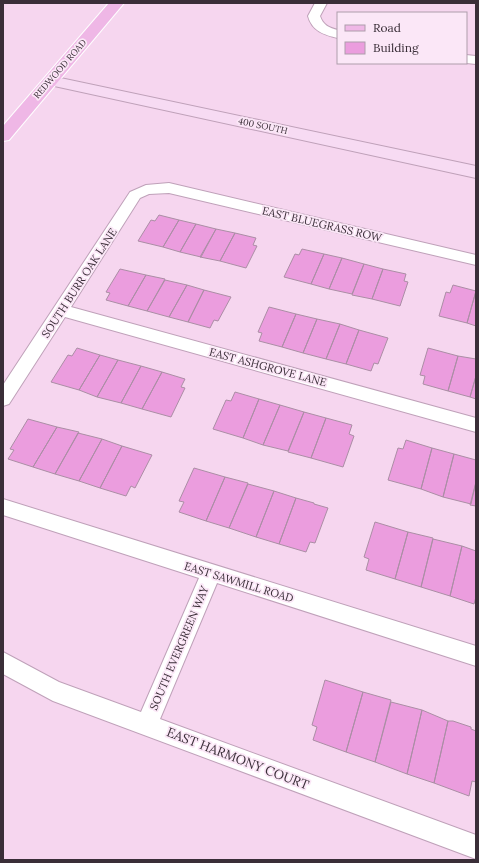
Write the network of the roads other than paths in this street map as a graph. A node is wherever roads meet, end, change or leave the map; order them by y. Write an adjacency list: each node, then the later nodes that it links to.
1 (117, 3): 4 (main road, REDWOOD ROAD)
2 (321, 3): 3 (street)
3 (337, 34)
4 (50, 80): 5 (main road, REDWOOD ROAD); 6 (street, 400 SOUTH)
5 (3, 136)
6 (476, 172)
7 (169, 188): 8 (street, EAST BLUEGRASS ROW); 9 (street, SOUTH BURR OAK LANE)
8 (476, 260)
9 (61, 310): 10 (street, SOUTH BURR OAK LANE); 11 (street, EAST ASHGROVE LANE)
10 (3, 399)
11 (476, 425)
12 (3, 507): 13 (street, EAST SAWMILL ROAD)
13 (211, 573): 14 (street, EAST SAWMILL ROAD); 16 (street, SOUTH EVERGREEN WAY)
14 (476, 656)
15 (3, 662): 16 (street, EAST HARMONY COURT)
16 (147, 723): 17 (street, EAST HARMONY COURT)
17 (476, 847)

